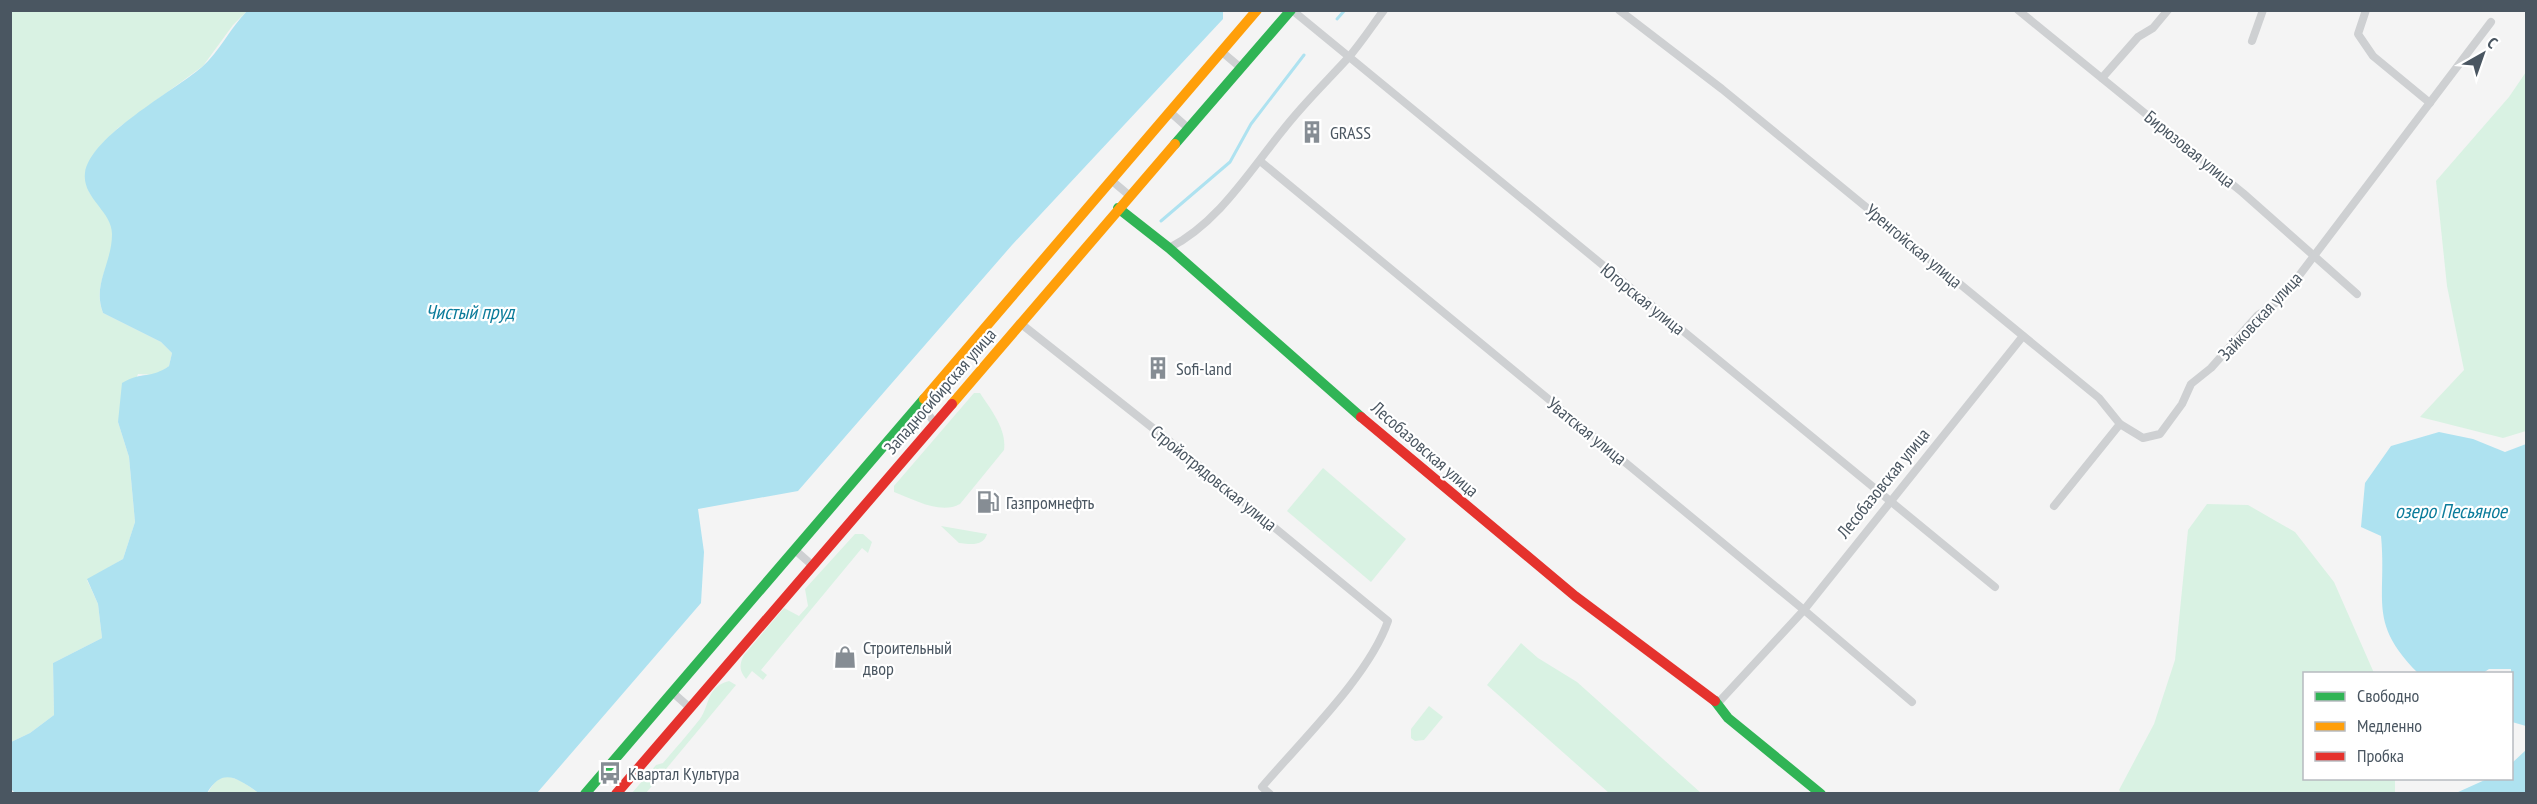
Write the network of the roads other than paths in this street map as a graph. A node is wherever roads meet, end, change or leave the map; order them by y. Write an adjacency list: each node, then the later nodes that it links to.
1 (1257, 10): 11 (street)
2 (1291, 10): 12 (street, Югорская улица); 13 (street, Западносибирская улица)
3 (1384, 10): 12 (street)
4 (1619, 10): 26 (street, Уренгойская улица)
5 (2018, 10): 14 (street, Бирюзовая улица)
6 (2168, 10): 14 (street)
7 (2263, 10): 10 (street)
8 (2366, 10): 15 (street)
9 (2491, 22): 15 (street, Зайковская улица)
10 (2253, 41)
11 (1222, 52): 13 (street); 16 (street)
12 (1348, 57): 18 (street); 30 (street, Югорская улица)
13 (1240, 68): 17 (street, Западносибирская улица)
14 (2102, 78): 23 (street, Бирюзовая улица)
15 (2430, 103): 23 (street, Зайковская улица)
16 (1170, 112): 17 (street); 19 (street)
17 (1188, 128): 20 (street, Западносибирская улица)
18 (1260, 161): 22 (street); 35 (street, Уватская улица)
19 (1111, 180): 20 (street); 27 (street)
20 (1130, 196): 21 (street, Западносибирская улица)
21 (1119, 208): 22 (street, Лесобазовская улица); 25 (street, Западносибирская улица)
22 (1169, 248): 38 (street, Лесобазовская улица)
23 (2313, 255): 24 (street, Бирюзовая улица); 29 (street, Зайковская улица)
24 (2357, 294)
25 (1020, 323): 28 (street, Западносибирская улица); 42 (street, Стройотрядовская улица)
26 (2023, 336): 29 (street, Уренгойская улица); 30 (street, Лесобазовская улица)
27 (921, 404): 28 (street); 32 (street)
28 (934, 422): 33 (street, Западносибирская улица)
29 (2120, 424): 31 (street)
30 (1891, 500): 34 (street, Югорская улица); 35 (street, Лесобазовская улица)
31 (2054, 506)
32 (795, 550): 33 (street); 36 (street)
33 (812, 565): 39 (street, Западносибирская улица)
34 (1995, 587)
35 (1804, 609): 37 (street, Уватская улица); 38 (street, Лесобазовская улица)
36 (672, 692): 39 (street); 40 (street)
37 (1912, 702)
38 (1718, 703): 43 (street, Лесобазовская улица)
39 (689, 707): 41 (street, Западносибирская улица)
40 (585, 794)
41 (616, 794)
42 (1270, 794)
43 (1821, 794)

